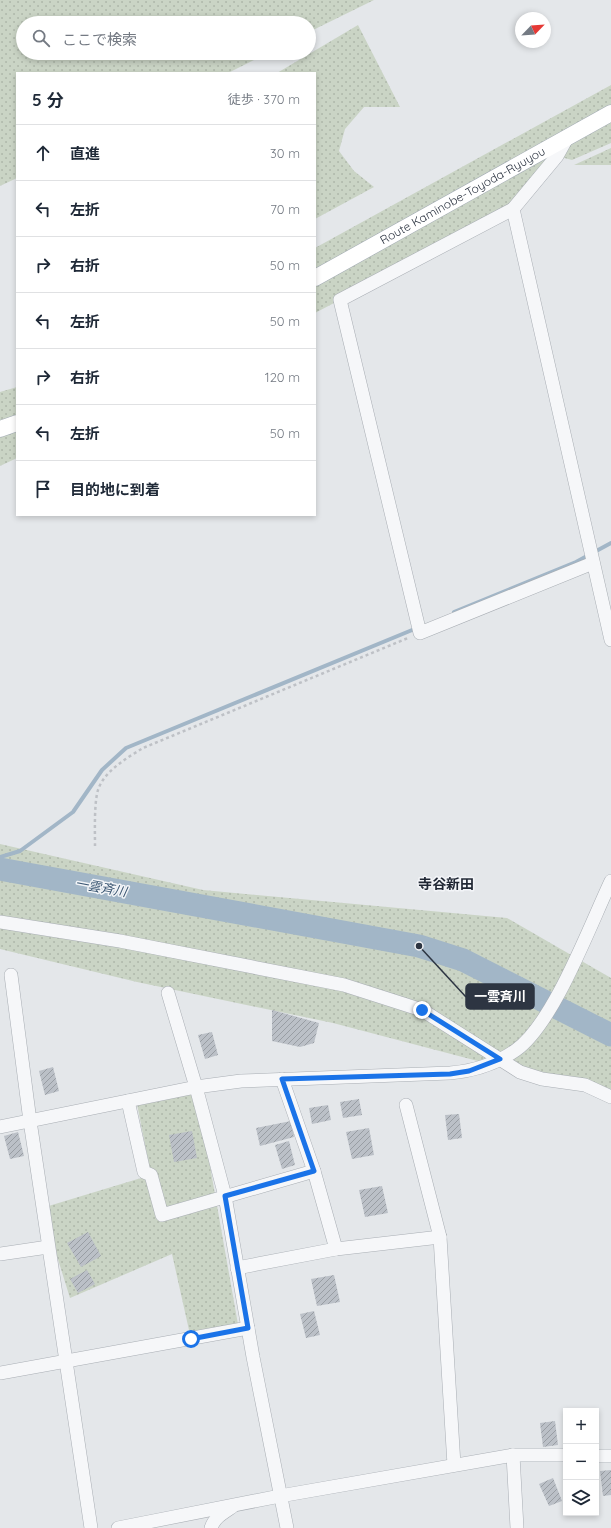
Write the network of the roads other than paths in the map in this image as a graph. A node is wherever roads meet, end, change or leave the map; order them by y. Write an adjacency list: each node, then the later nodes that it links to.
1 (611, 114): 2 (main road, Route Kaminobe-Toyoda-Ryuyou)
2 (567, 138): 3 (street); 4 (main road, Route Kaminobe-Toyoda-Ryuyou)
3 (513, 209): 7 (street); 7 (street)
4 (316, 277)
5 (16, 422): 6 (main road)
6 (0, 429)
7 (593, 563): 8 (street)
8 (611, 640)
9 (611, 881): 13 (street)
10 (0, 922): 13 (street)
11 (11, 975): 19 (street)
12 (168, 993): 15 (street)
13 (500, 1059): 14 (street); 16 (street)
14 (282, 1079): 15 (street); 21 (street)
15 (196, 1087): 17 (street); 22 (street)
16 (611, 1097)
17 (128, 1101): 19 (street); 22 (street)
18 (406, 1106): 23 (street)
19 (30, 1121): 20 (street); 24 (street)
20 (0, 1127)
21 (314, 1171): 22 (street); 25 (street)
22 (225, 1196): 27 (street)
23 (440, 1237): 25 (street); 35 (street)
24 (48, 1247): 26 (street); 29 (street)
25 (336, 1249): 27 (street)
26 (0, 1254)
27 (237, 1268): 28 (street)
28 (248, 1328): 29 (street); 36 (street)
29 (65, 1362): 30 (street); 38 (street)
30 (0, 1373)
31 (513, 1455): 32 (street); 35 (street); 42 (street)
32 (563, 1455)
33 (599, 1456): 34 (street)
34 (611, 1456)
35 (454, 1465): 36 (street)
36 (280, 1496): 37 (street); 41 (street)
37 (237, 1504): 39 (street); 40 (street)
38 (91, 1528)
39 (118, 1528)
40 (211, 1528)
41 (287, 1528)
42 (517, 1528)

